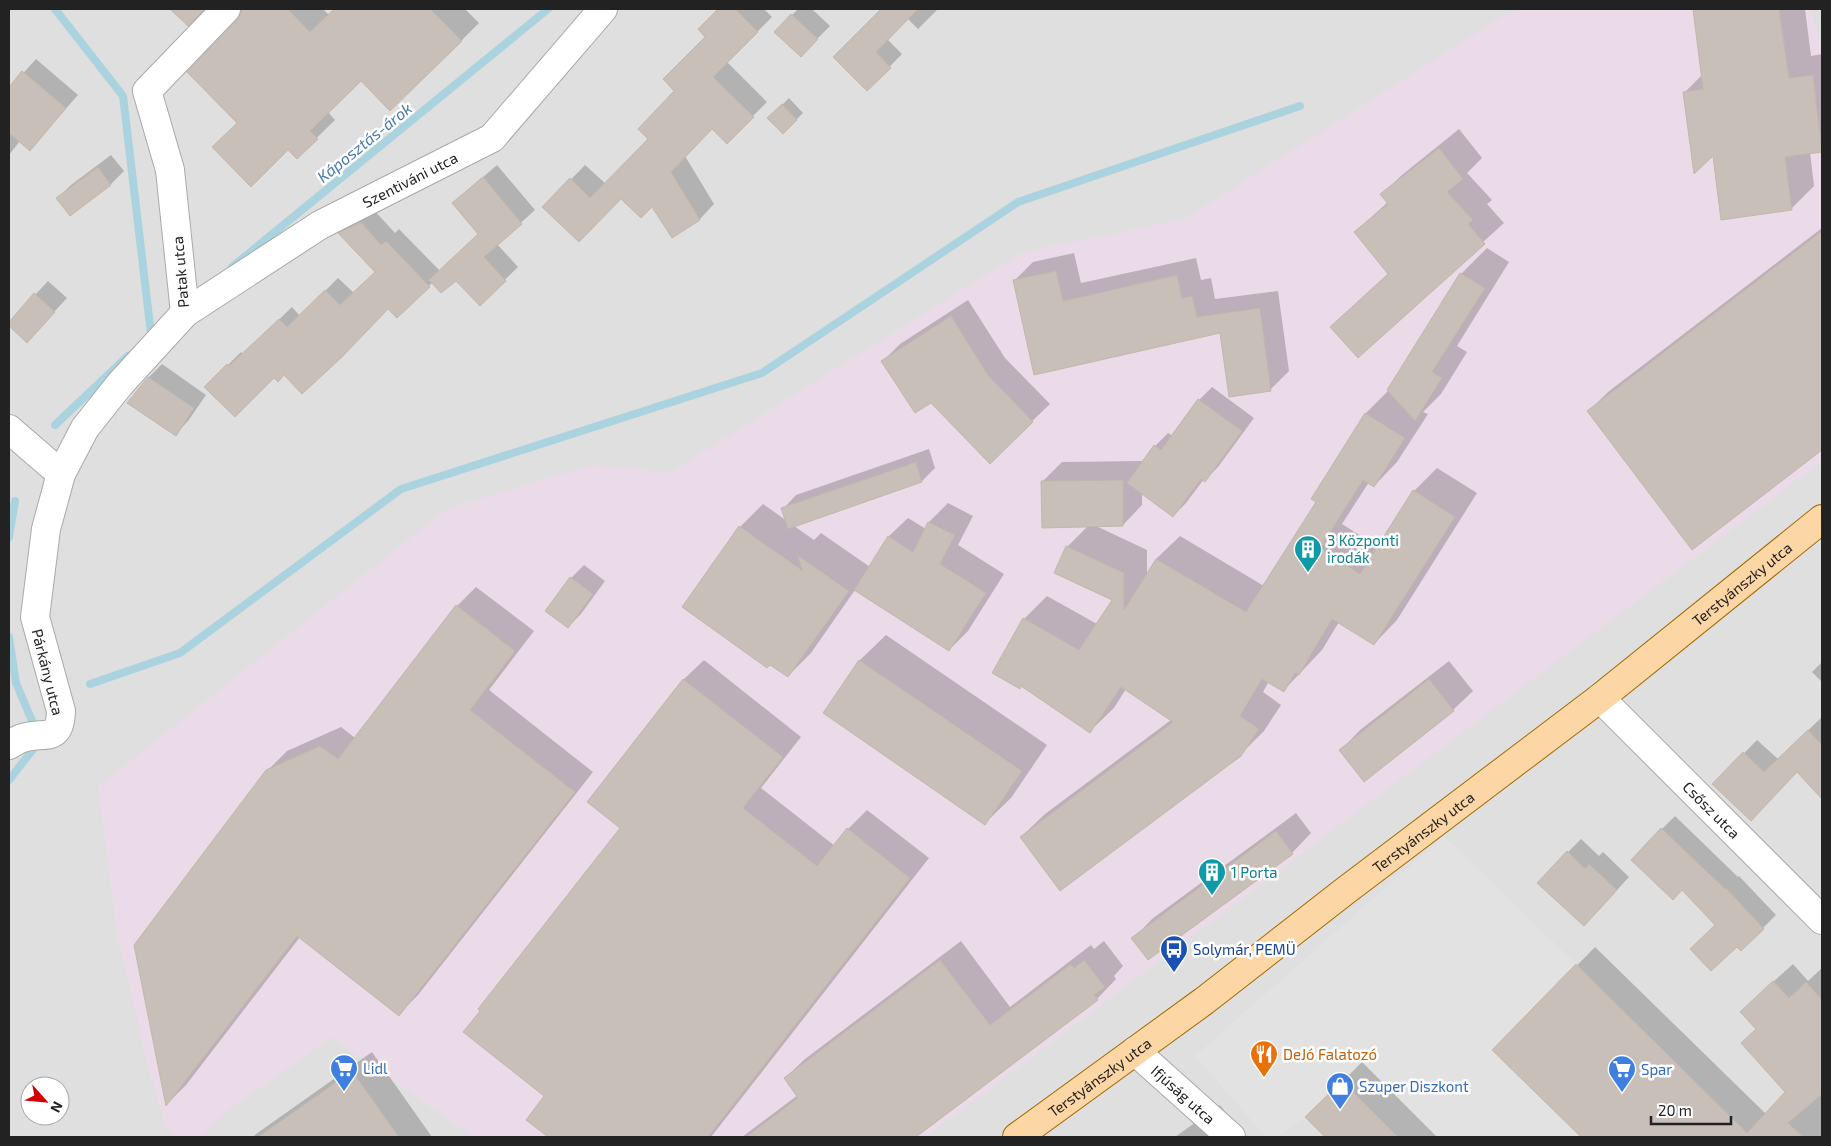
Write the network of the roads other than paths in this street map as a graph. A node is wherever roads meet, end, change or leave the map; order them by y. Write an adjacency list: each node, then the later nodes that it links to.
1 (226, 9): 3 (street, Patak utca)
2 (603, 9): 3 (street, Szentiváni utca)
3 (185, 313): 5 (street, Patak utca)
4 (9, 429): 5 (street)
5 (61, 474): 8 (street, Párkány utca)
6 (1822, 519): 7 (main road, Terstyánszky utca)
7 (1600, 698): 9 (street, Csősz utca); 10 (main road, Terstyánszky utca)
8 (9, 745)
9 (1822, 920)
10 (1135, 1051): 11 (main road, Terstyánszky utca); 12 (street, Ifjúság utca)
11 (1017, 1137)
12 (1231, 1137)

